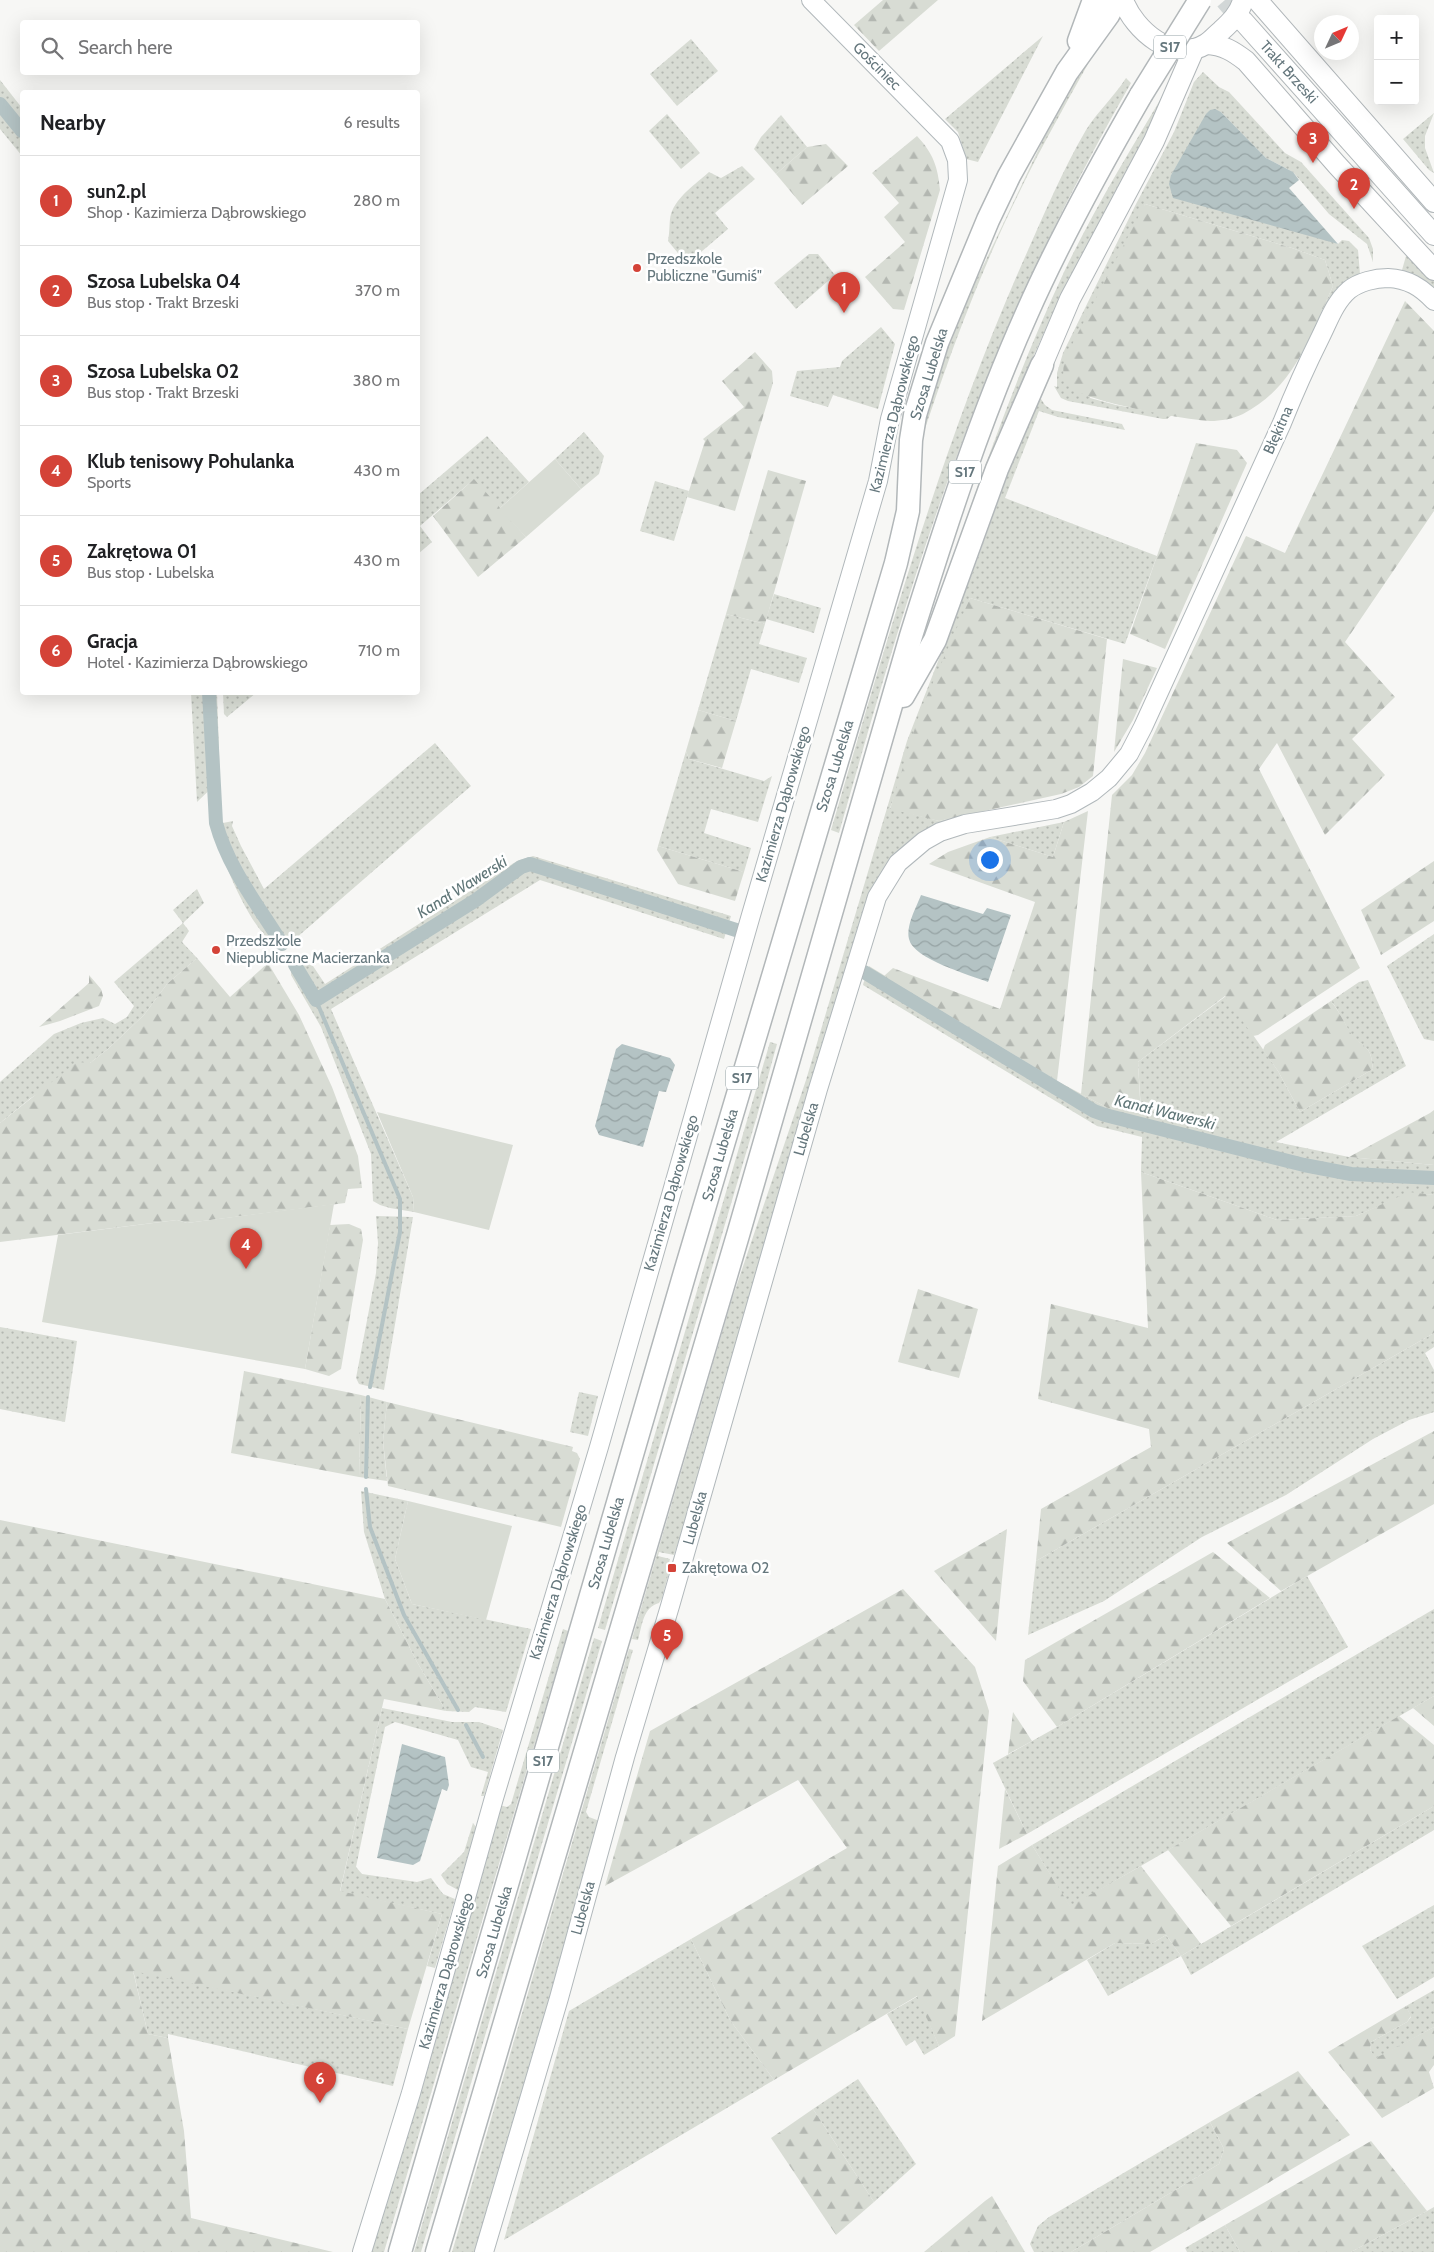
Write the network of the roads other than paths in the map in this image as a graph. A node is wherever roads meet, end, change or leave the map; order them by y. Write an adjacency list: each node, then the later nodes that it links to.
1 (811, 0): 11 (street, Gościniec)
2 (1094, 0): 10 (highway)
3 (1116, 0): 10 (highway)
4 (1123, 0): 9 (main road)
5 (1200, 0): 17 (highway, S17, bridge)
6 (1243, 0): 9 (main road)
7 (1257, 0): 12 (main road)
8 (1243, 21): 13 (main road, Trakt Brzeski)
9 (1200, 47): 14 (main road); 16 (main road)
10 (1067, 72): 20 (highway, Szosa Lubelska / S17)
11 (943, 133): 19 (street, Kazimierza Dąbrowskiego)
12 (1434, 202)
13 (1434, 235)
14 (1434, 270)
15 (1434, 302): 18 (street, Błękitna)
16 (1042, 365): 17 (highway)
17 (887, 723): 21 (highway, S17)
18 (857, 958): 22 (street, Lubelska)
19 (362, 2252)
20 (400, 2252)
21 (437, 2252)
22 (484, 2252)

